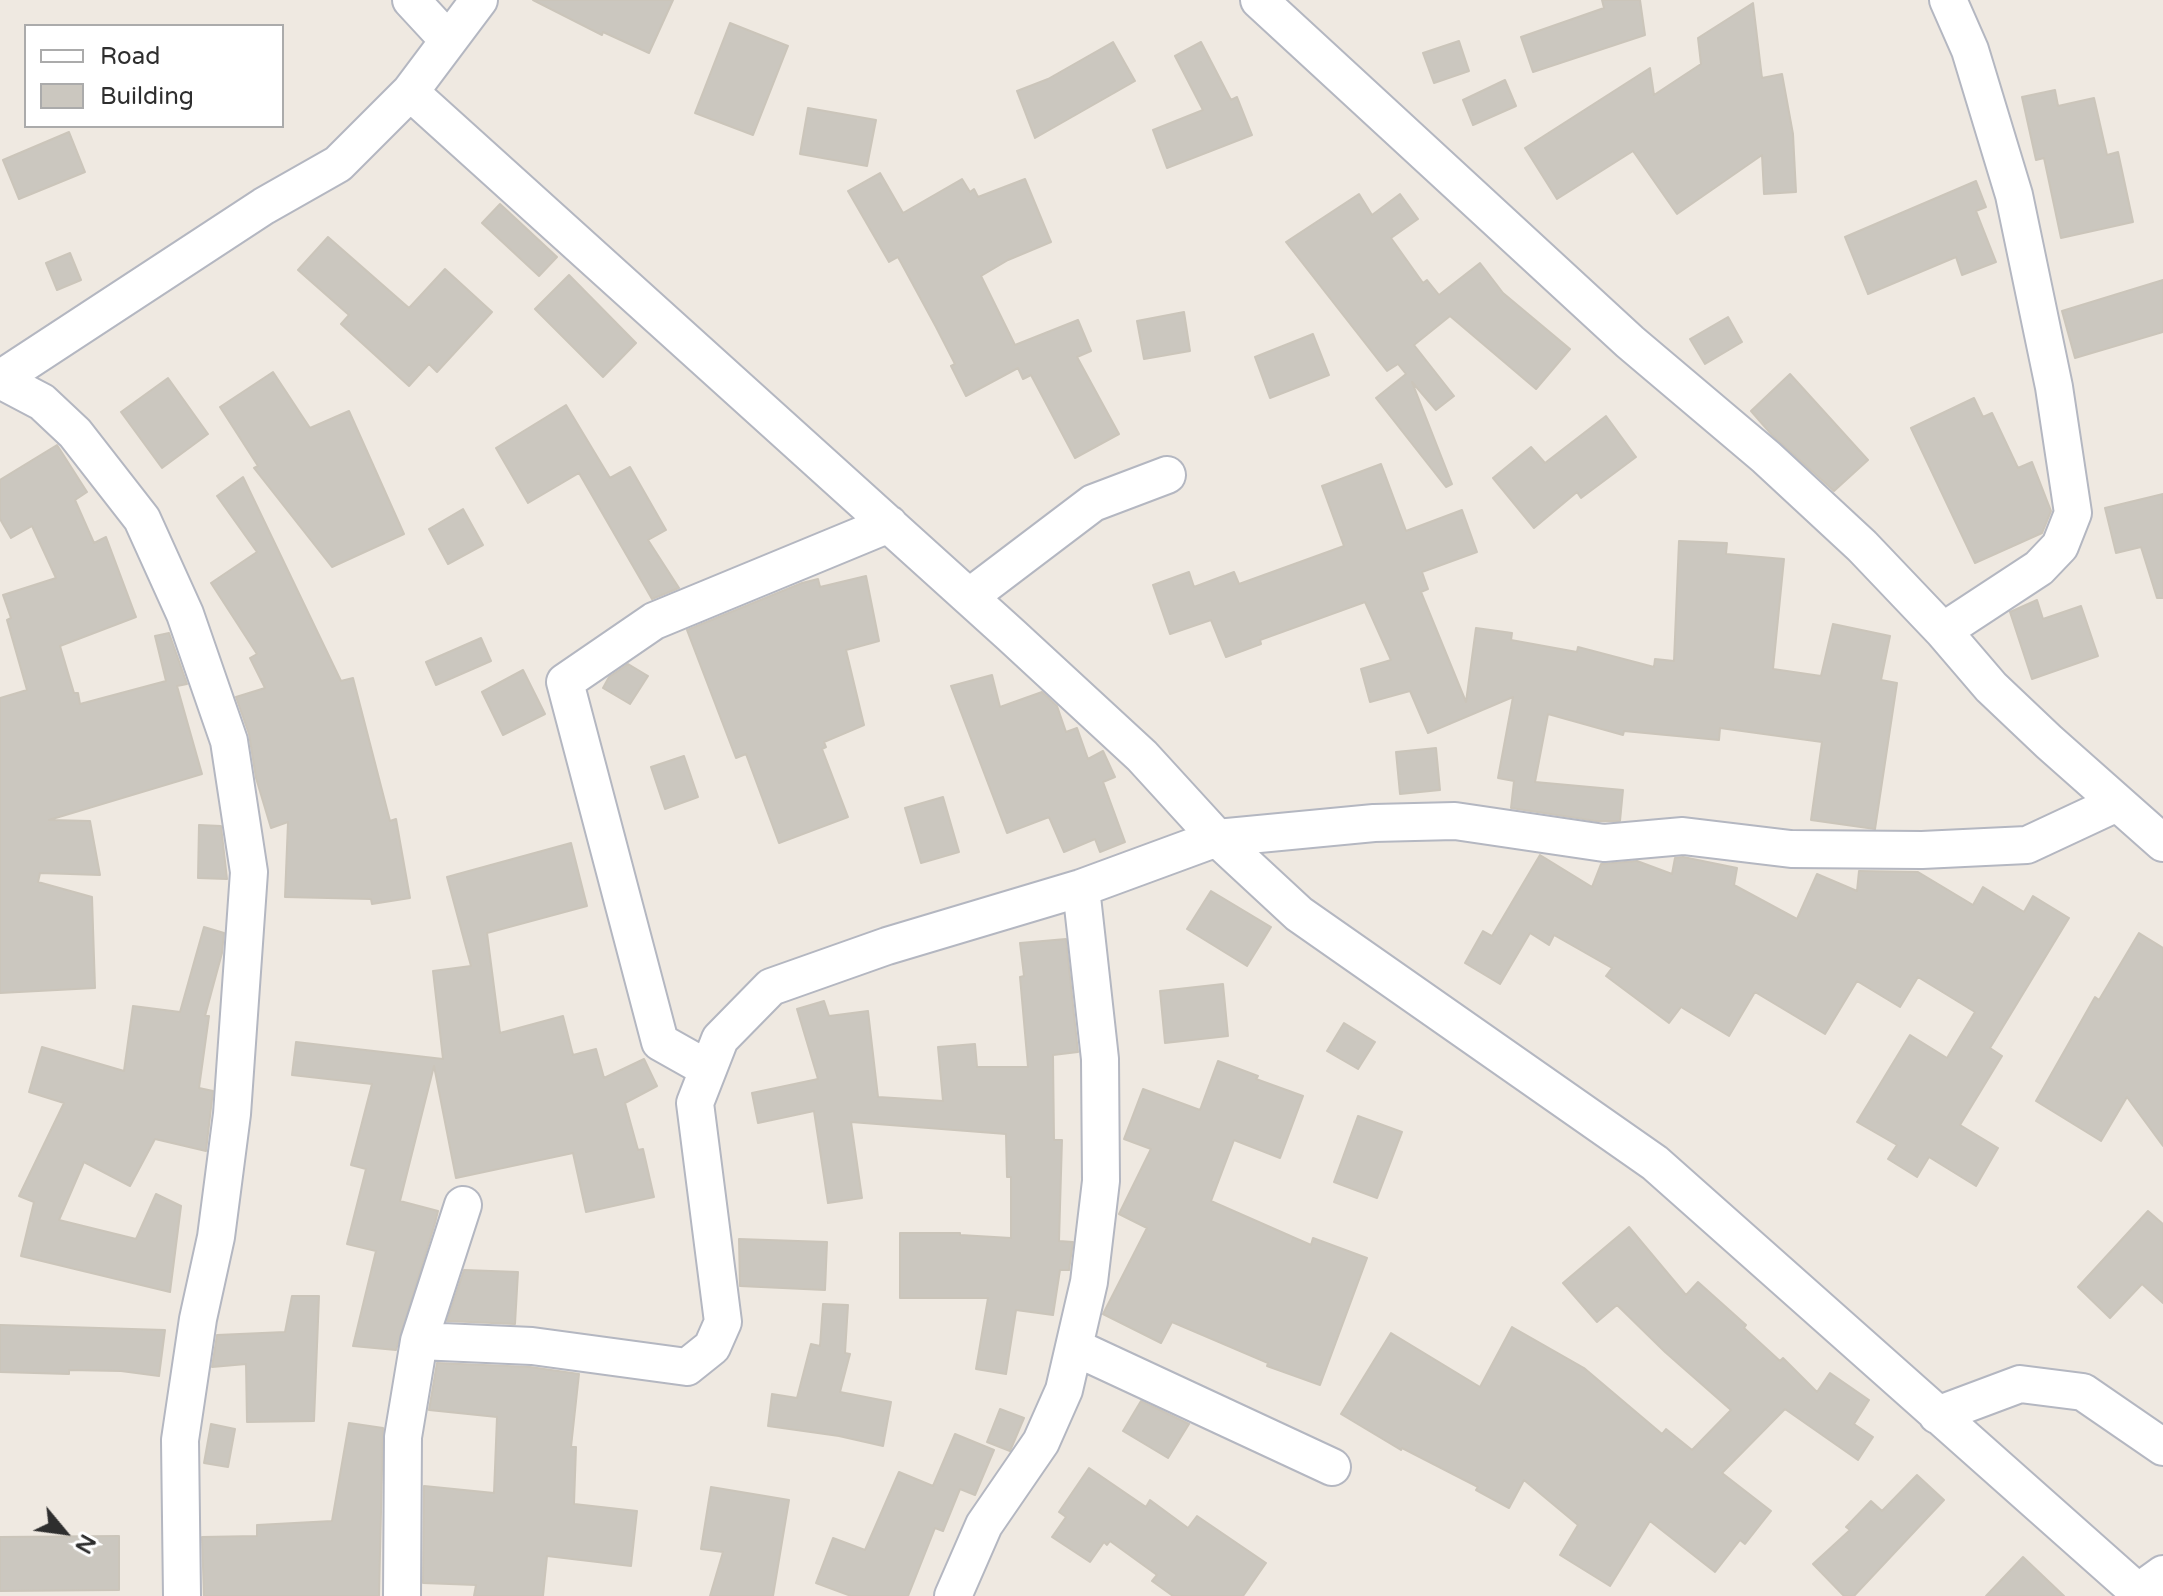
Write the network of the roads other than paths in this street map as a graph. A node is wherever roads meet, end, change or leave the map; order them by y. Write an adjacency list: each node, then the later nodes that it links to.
1 (411, 0): 5 (street)
2 (479, 0): 5 (street)
3 (1259, 0): 11 (street)
4 (1948, 0): 11 (street)
5 (448, 40): 6 (street)
6 (410, 92): 7 (street); 9 (street)
7 (0, 380): 24 (street)
8 (1167, 475): 10 (street)
9 (889, 524): 10 (street); 16 (street)
10 (969, 597): 13 (street)
11 (1943, 631): 12 (street)
12 (2117, 803): 13 (street); 14 (street)
13 (1217, 838): 15 (street); 20 (street)
14 (2163, 843)
15 (1081, 888): 16 (street); 19 (street)
16 (708, 1069): 18 (street)
17 (463, 1205): 18 (street)
18 (419, 1341): 25 (street)
19 (1074, 1347): 22 (street); 26 (street)
20 (1937, 1415): 21 (street); 23 (street)
21 (2163, 1447)
22 (1332, 1467)
23 (2144, 1589)
24 (182, 1596)
25 (402, 1596)
26 (953, 1596)

